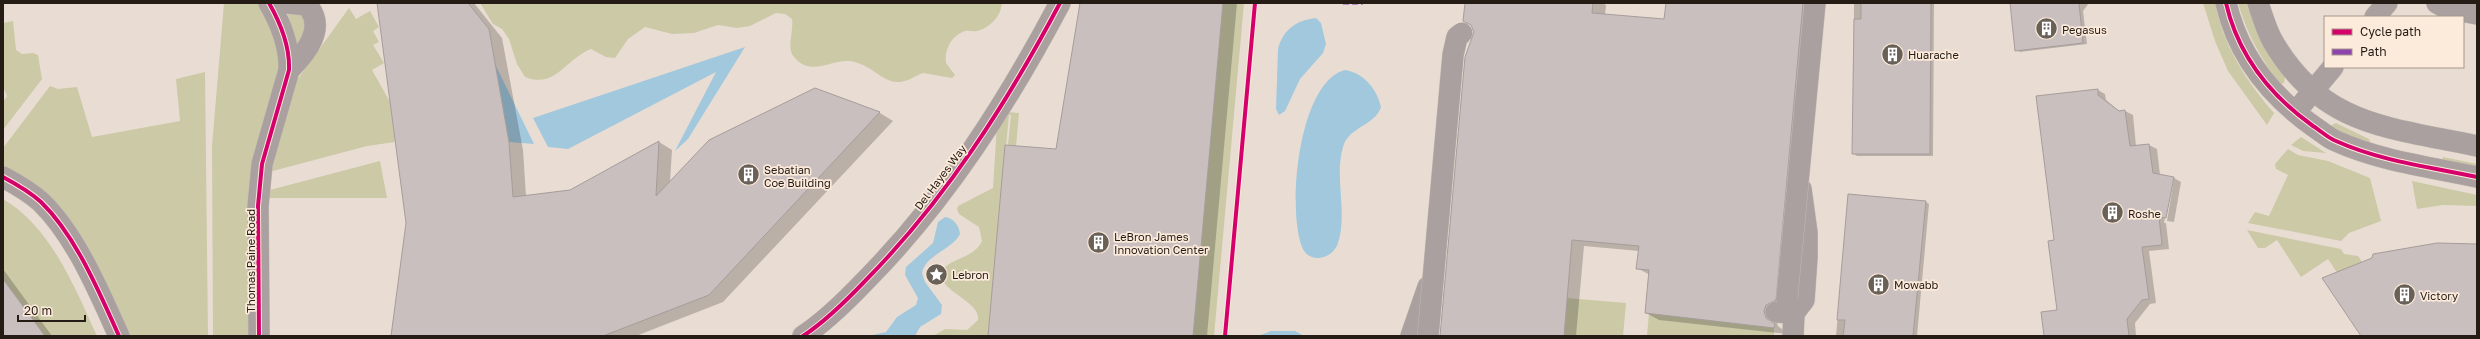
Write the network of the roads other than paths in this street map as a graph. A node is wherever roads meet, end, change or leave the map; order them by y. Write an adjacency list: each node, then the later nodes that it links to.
1 (269, 3): 13 (street, Thomas Paine Road)
2 (287, 3): 13 (street)
3 (1060, 3): 24 (street, Del Hayes Way)
4 (1814, 3): 14 (street, bridge)
5 (2226, 3): 16 (street)
6 (2258, 3): 15 (street)
7 (2387, 3): 10 (street)
8 (2437, 3): 9 (street)
9 (2477, 14)
10 (2376, 16)
11 (1800, 44): 14 (street)
12 (2332, 68): 15 (street)
13 (288, 70): 23 (street, Thomas Paine Road)
14 (1804, 71): 21 (street, bridge); 21 (street)
15 (2312, 92): 16 (street); 17 (street)
16 (2295, 113): 20 (street)
17 (2477, 146)
18 (1445, 174): 18 (street, bridge); 25 (street); 26 (street, bridge)
19 (3, 177): 22 (street)
20 (2477, 177)
21 (1786, 308): 27 (street)
22 (119, 336)
23 (259, 336)
24 (803, 336)
25 (1411, 336)
26 (1428, 336)
27 (1793, 336)

